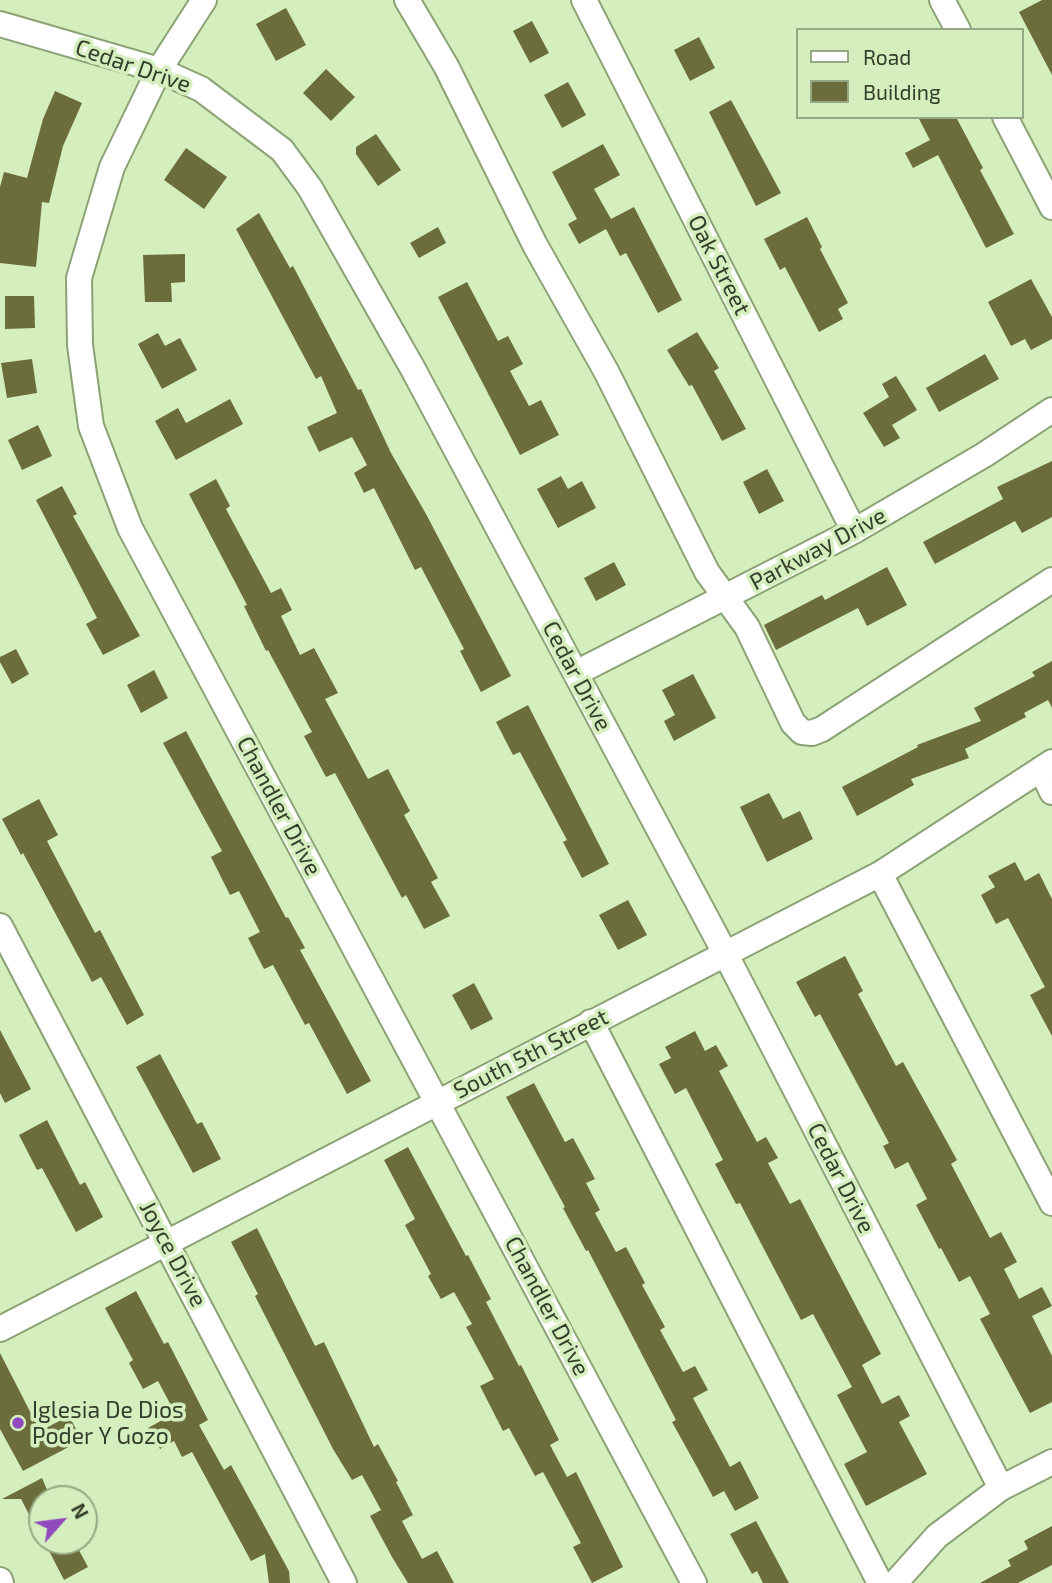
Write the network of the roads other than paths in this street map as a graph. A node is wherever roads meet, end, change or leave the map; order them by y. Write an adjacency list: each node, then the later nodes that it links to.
1 (204, 0): 7 (street, Chandler Drive)
2 (407, 0): 13 (street)
3 (584, 0): 11 (street, Oak Street)
4 (942, 0): 6 (street)
5 (0, 24): 7 (street, Cedar Drive)
6 (957, 28)
7 (159, 70): 14 (street, Cedar Drive); 21 (street, Chandler Drive)
8 (1006, 119): 9 (street)
9 (1052, 207)
10 (1052, 410): 11 (street, Parkway Drive)
11 (854, 531): 13 (street, Parkway Drive)
12 (1052, 580): 13 (street)
13 (727, 597): 14 (street, Parkway Drive)
14 (576, 673): 19 (street, Cedar Drive)
15 (1046, 766): 16 (street); 17 (street, South 5th Street)
16 (1052, 792)
17 (880, 874): 19 (street, South 5th Street); 22 (street)
18 (0, 926): 23 (street, Joyce Drive)
19 (725, 953): 20 (street, South 5th Street); 26 (street, Cedar Drive)
20 (591, 1022): 21 (street, South 5th Street); 29 (street)
21 (438, 1101): 23 (street, South 5th Street); 28 (street, Chandler Drive)
22 (1052, 1203)
23 (168, 1243): 24 (street, South 5th Street); 27 (street, Joyce Drive)
24 (0, 1329)
25 (1052, 1462): 26 (street)
26 (1001, 1488): 30 (street)
27 (344, 1583)
28 (694, 1583)
29 (880, 1583)
30 (895, 1583)

